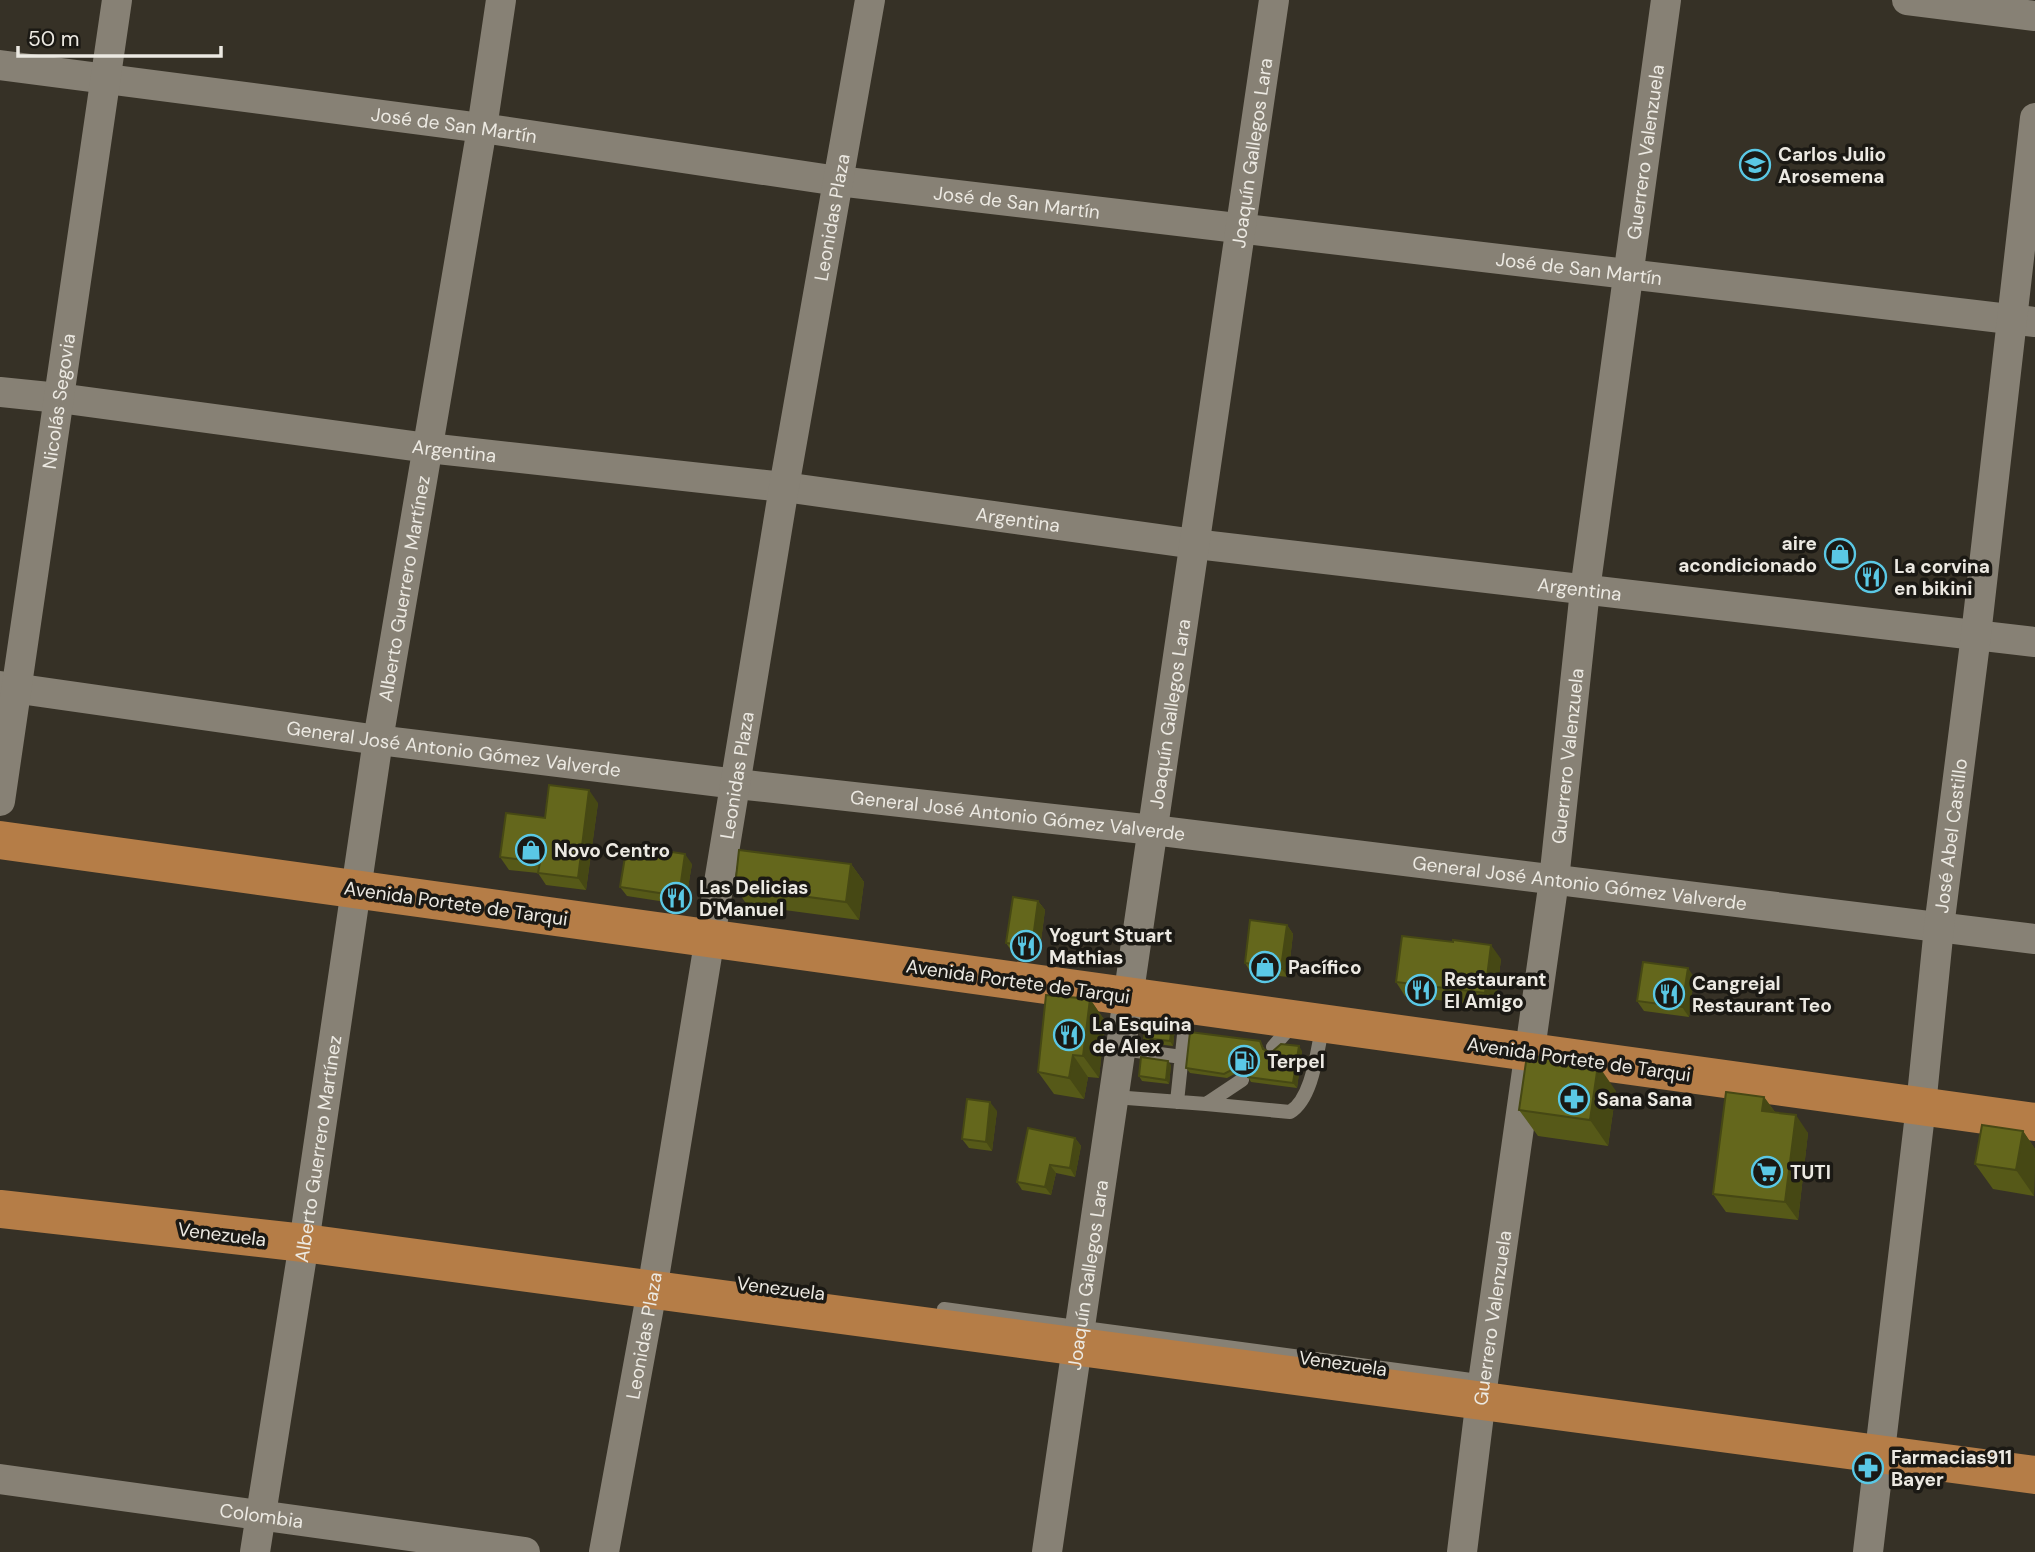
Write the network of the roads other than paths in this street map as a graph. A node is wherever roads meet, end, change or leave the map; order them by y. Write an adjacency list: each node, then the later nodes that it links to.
1 (117, 0): 9 (street, Nicolás Segovia)
2 (501, 0): 11 (street, Alberto Guerrero Martínez)
3 (870, 0): 12 (street, Leonidas Plaza)
4 (1274, 0): 13 (street, Joaquín Gallegos Lara)
5 (1666, 0): 14 (street, Guerrero Valenzuela)
6 (1907, 0): 7 (street)
7 (2035, 16)
8 (0, 65): 9 (street, José de San Martín)
9 (106, 78): 11 (street, José de San Martín); 17 (street, Nicolás Segovia)
10 (2035, 118): 15 (street, José Abel Castillo)
11 (482, 128): 12 (street, José de San Martín); 18 (street, Alberto Guerrero Martínez)
12 (838, 181): 13 (street, José de San Martín); 19 (street, Leonidas Plaza)
13 (1241, 228): 14 (street, José de San Martín); 20 (street, Joaquín Gallegos Lara)
14 (1630, 274): 15 (street, José de San Martín); 21 (street, Guerrero Valenzuela)
15 (2024, 321): 22 (street, José Abel Castillo)
16 (0, 392): 17 (street, Argentina)
17 (59, 398): 18 (street, Argentina); 24 (street, Nicolás Segovia)
18 (428, 448): 19 (street, Argentina); 25 (street, Alberto Guerrero Martínez)
19 (784, 487): 20 (street, Argentina); 26 (street, Leonidas Plaza)
20 (1195, 544): 21 (street, Argentina); 28 (street, Joaquín Gallegos Lara)
21 (1585, 590): 22 (street, Argentina); 30 (street, Guerrero Valenzuela)
22 (1976, 635): 23 (street, Argentina); 32 (street, José Abel Castillo)
23 (2035, 642)
24 (9, 687): 25 (street, General José Antonio Gómez Valverde); 27 (street, Nicolás Segovia)
25 (378, 740): 26 (street, General José Antonio Gómez Valverde); 31 (street, Alberto Guerrero Martínez)
26 (737, 784): 28 (street, General José Antonio Gómez Valverde); 33 (street, Leonidas Plaza)
27 (0, 801)
28 (1153, 830): 30 (street, General José Antonio Gómez Valverde); 35 (street, Joaquín Gallegos Lara)
29 (0, 840): 31 (main road, Avenida Portete de Tarqui)
30 (1554, 880): 32 (street, General José Antonio Gómez Valverde); 39 (street, Guerrero Valenzuela)
31 (356, 889): 33 (main road, Avenida Portete de Tarqui); 50 (street, Alberto Guerrero Martínez)
32 (1939, 927): 34 (street, General José Antonio Gómez Valverde); 45 (street, José Abel Castillo)
33 (709, 938): 35 (main road, Avenida Portete de Tarqui); 51 (street, Leonidas Plaza)
34 (2035, 939)
35 (1129, 996): 36 (main road, Avenida Portete de Tarqui); 38 (street, Joaquín Gallegos Lara)
36 (1187, 1004): 37 (main road, Avenida Portete de Tarqui); 40 (lane)
37 (1298, 1030): 39 (main road, Avenida Portete de Tarqui); 44 (lane)
38 (1122, 1049): 40 (lane); 42 (street, Joaquín Gallegos Lara)
39 (1531, 1052): 45 (main road, Avenida Portete de Tarqui); 54 (street, Guerrero Valenzuela)
40 (1182, 1057): 43 (lane)
41 (1242, 1080): 44 (lane)
42 (1114, 1097): 43 (lane); 53 (street, Joaquín Gallegos Lara)
43 (1177, 1102): 44 (lane)
44 (1206, 1104)
45 (1921, 1106): 46 (main road, Avenida Portete de Tarqui); 55 (street, José Abel Castillo)
46 (2035, 1122)
47 (0, 1195): 49 (lane)
48 (0, 1209): 49 (main road, Venezuela)
49 (229, 1235): 50 (main road, Venezuela)
50 (303, 1243): 51 (main road, Venezuela); 58 (street, Alberto Guerrero Martínez)
51 (670, 1285): 53 (main road, Venezuela); 61 (street, Leonidas Plaza)
52 (930, 1308): 53 (lane, Venezuela)
53 (1078, 1337): 54 (main road, Venezuela); 62 (street, Joaquín Gallegos Lara)
54 (1487, 1389): 55 (main road, Venezuela); 63 (street, Guerrero Valenzuela)
55 (1882, 1441): 56 (main road, Venezuela); 64 (street, José Abel Castillo)
56 (2035, 1475)
57 (0, 1479): 58 (street, Colombia)
58 (260, 1515): 59 (street, Alberto Guerrero Martínez); 60 (street, Colombia)
59 (255, 1552)
60 (525, 1552)
61 (604, 1552)
62 (1047, 1552)
63 (1462, 1552)
64 (1868, 1552)

